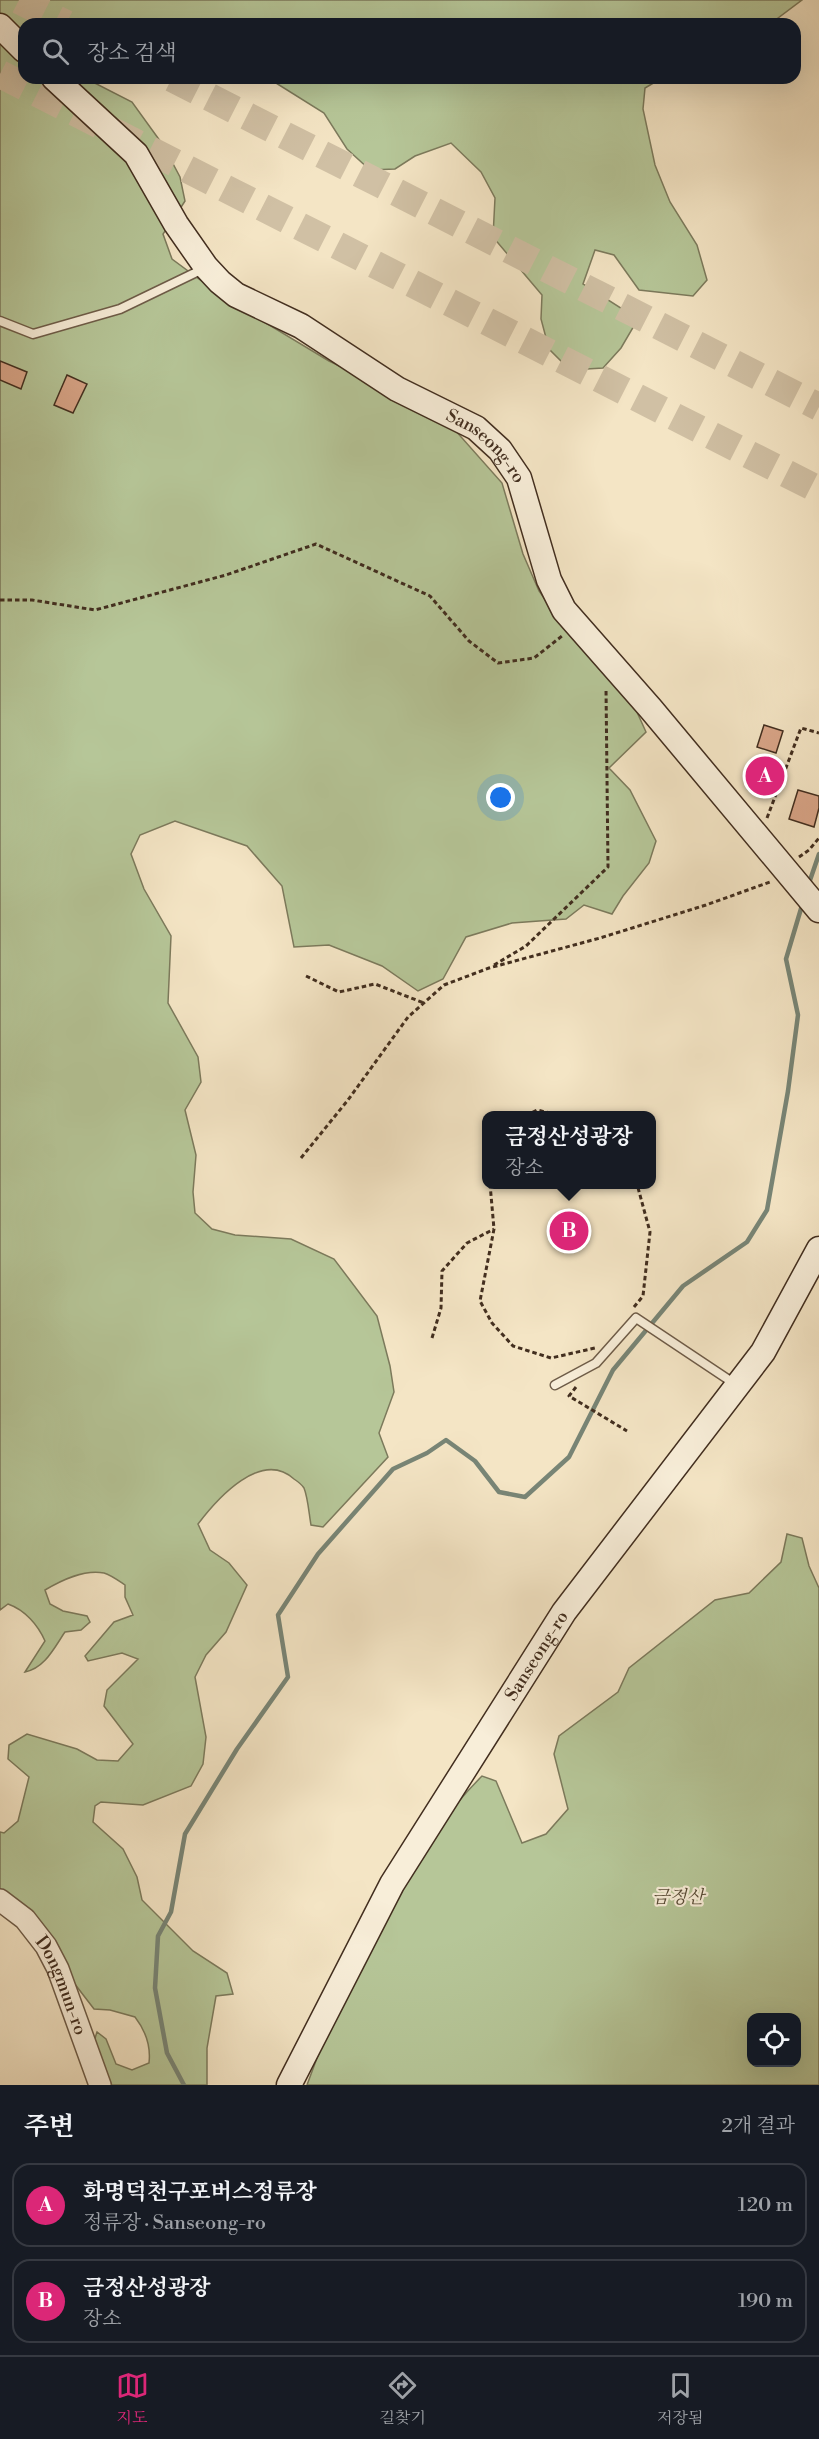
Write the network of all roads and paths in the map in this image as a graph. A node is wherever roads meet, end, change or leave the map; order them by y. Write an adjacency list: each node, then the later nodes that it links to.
1 (0, 26): 2 (main road)
2 (18, 44)
3 (60, 84): 4 (main road, Sanseong-ro)
4 (206, 267): 5 (lane); 7 (main road, Sanseong-ro)
5 (0, 321)
6 (0, 600): 7 (path)
7 (577, 624): 8 (main road, Sanseong-ro)
8 (605, 657): 10 (main road, Sanseong-ro); 12 (path)
9 (817, 732): 10 (path)
10 (758, 839): 11 (main road, Sanseong-ro)
11 (806, 895): 12 (path)
12 (489, 968): 14 (path)
13 (306, 976): 14 (path)
14 (424, 1003): 15 (path)
15 (301, 1158)
16 (490, 1189): 18 (path)
17 (638, 1189): 20 (path)
18 (494, 1228): 21 (path); 22 (path)
19 (819, 1249): 24 (main road, Sanseong-ro)
20 (629, 1313)
21 (432, 1338)
22 (600, 1346)
23 (555, 1385): 24 (lane)
24 (738, 1385): 29 (main road, Sanseong-ro)
25 (584, 1405): 26 (path)
26 (627, 1431)
27 (0, 1900): 28 (street, Dongmun-ro)
28 (100, 2085)
29 (290, 2085)

